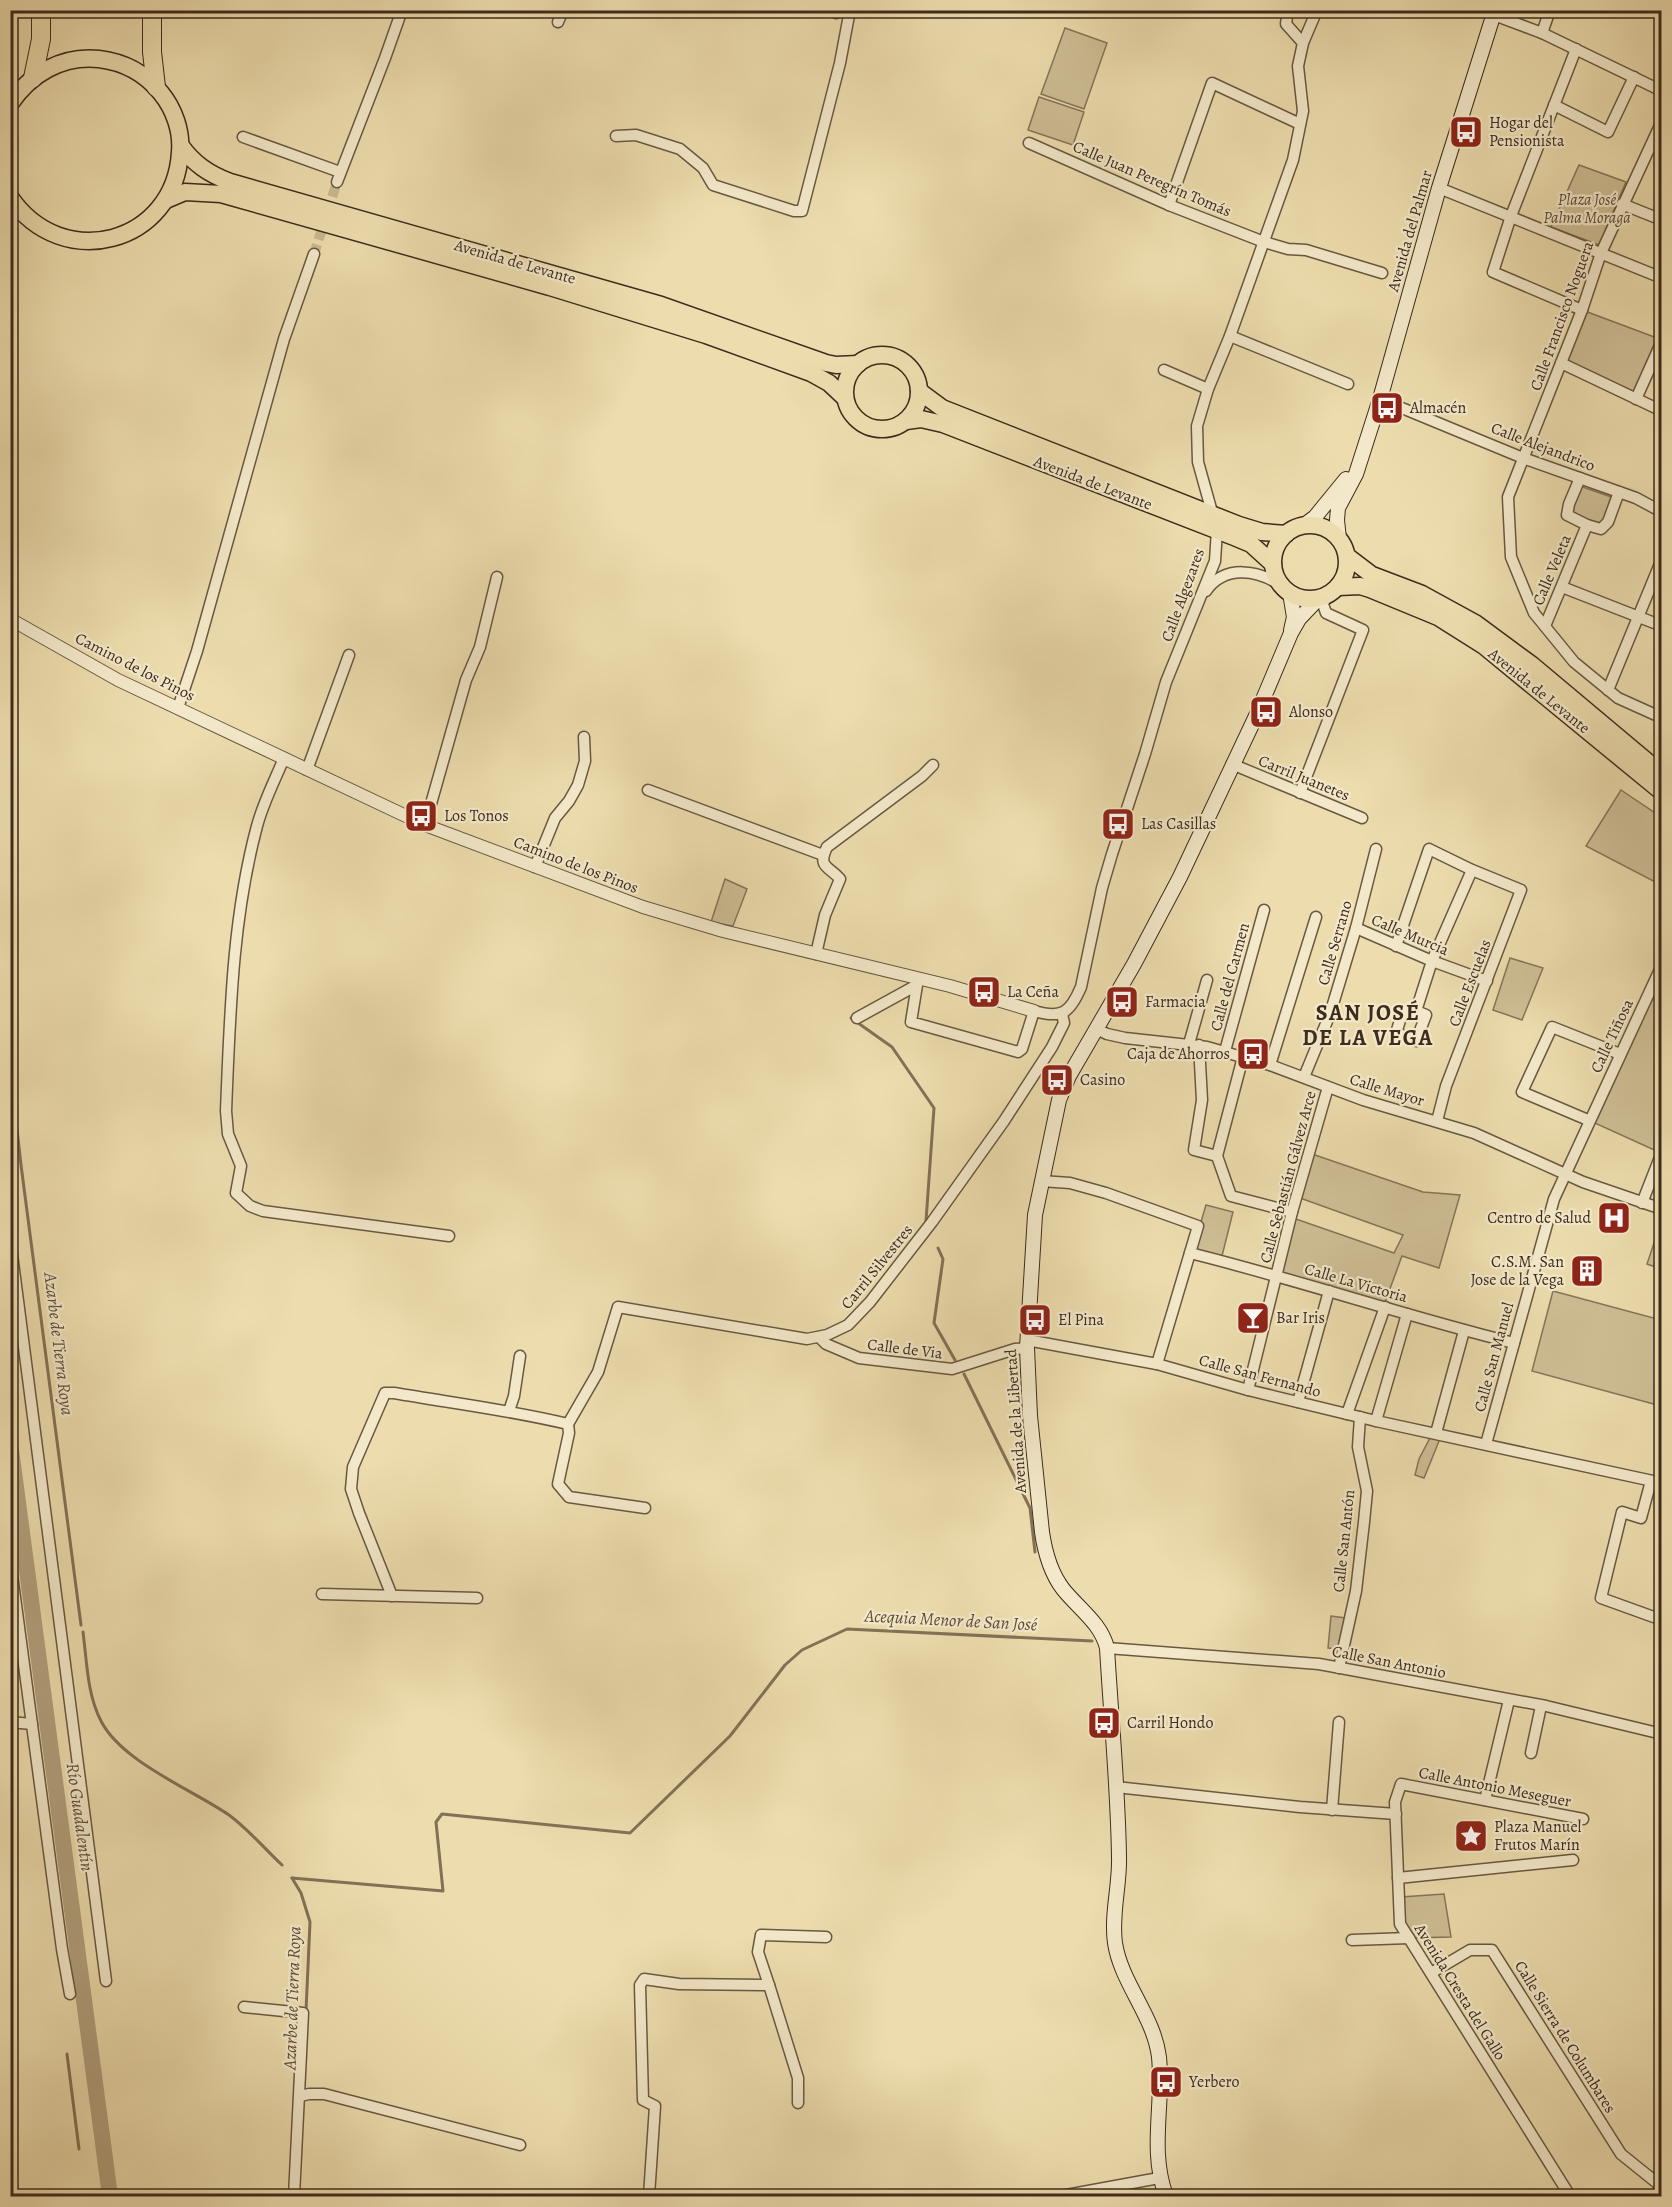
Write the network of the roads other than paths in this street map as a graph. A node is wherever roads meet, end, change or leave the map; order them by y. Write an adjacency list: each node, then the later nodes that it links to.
1 (40, 10): 17 (highway)
2 (152, 10): 18 (highway)
3 (402, 10): 25 (street)
4 (563, 10): 12 (street)
5 (830, 10): 6 (street)
6 (843, 10)
7 (850, 10): 24 (street)
8 (1288, 10): 14 (street)
9 (1317, 10): 14 (street, Calle Algezares)
10 (1550, 10): 13 (street)
11 (1495, 13): 13 (street); 28 (main road, Avenida del Palmar)
12 (558, 22)
13 (1542, 33): 15 (street)
14 (1303, 43): 23 (street, Calle Algezares)
15 (1576, 49): 16 (street); 21 (street)
16 (1634, 77): 19 (street); 21 (street)
17 (33, 78): 18 (main road); 20 (main road)
18 (156, 87): 27 (main road)
19 (1662, 91)
20 (11, 103)
21 (1554, 105): 33 (street)
22 (1662, 121): 31 (street, Calle Francisco Noguera)
23 (1300, 124): 32 (street); 35 (street, Calle Algezares)
24 (616, 136)
25 (243, 137)
26 (1029, 143): 32 (street, Calle Juan Peregrín Tomás)
27 (181, 146): 30 (main road); 44 (main road, Avenida de Levante)
28 (1439, 188): 33 (street); 50 (main road, Avenida del Palmar)
29 (10, 197): 30 (main road)
30 (166, 200): 49 (main road, Avenida de Levante)
31 (1622, 204): 34 (street); 36 (street, Calle Francisco Noguera)
32 (1169, 205): 35 (street, Calle Juan Peregrín Tomás)
33 (1511, 216): 36 (street); 40 (street)
34 (1662, 220)
35 (1264, 242): 38 (street, Calle Juan Peregrín Tomás); 41 (street, Calle Algezares)
36 (1601, 253): 39 (street); 40 (street, Calle Francisco Noguera)
37 (314, 254): 79 (street)
38 (1382, 273)
39 (1662, 278)
40 (1582, 310): 43 (street, Calle Francisco Noguera)
41 (1230, 336): 46 (street); 47 (street, Calle Algezares)
42 (1660, 346): 51 (street)
43 (1561, 363): 51 (street); 54 (street, Calle Francisco Noguera)
44 (858, 364): 48 (main road); 49 (main road)
45 (1164, 369): 47 (street)
46 (1348, 384)
47 (1208, 389): 59 (street, Calle Algezares)
48 (919, 391): 53 (main road); 59 (main road, Avenida de Levante)
49 (845, 398): 53 (main road)
50 (1380, 399): 54 (street, Calle Alejandrico); 55 (main road, Avenida del Palmar)
51 (1636, 399): 52 (street)
52 (1662, 411)
53 (906, 421): 59 (main road, Avenida de Levante)
54 (1523, 458): 56 (street, Calle Alejandrico); 74 (street, Calle Francisco Noguera)
55 (1359, 460): 61 (main road, Avenida del Palmar); 63 (main road, Avenida del Palmar)
56 (1580, 478): 57 (street, Calle Alejandrico); 60 (street, Calle Veleta)
57 (1619, 492): 58 (street, Calle Alejandrico); 60 (street, Calle Veleta)
58 (1662, 512)
59 (1216, 523): 62 (main road, Avenida de Levante); 66 (main road, Avenida de Levante); 71 (street, Calle Algezares)
60 (1587, 525): 68 (street, Calle Veleta)
61 (1303, 526): 62 (main road); 63 (main road)
62 (1286, 534): 66 (main road)
63 (1339, 539): 64 (main road)
64 (1347, 556): 70 (main road); 86 (main road, Avenida de Levante)
65 (1662, 560): 72 (street)
66 (1273, 564): 69 (main road)
67 (497, 577): 91 (street)
68 (1562, 587): 72 (street); 74 (street, Calle Veleta)
69 (1286, 590): 70 (main road); 71 (street); 76 (main road, Avenida de la Libertad)
70 (1328, 593): 76 (main road, Avenida de la Libertad); 88 (main road, Avenida de Levante); 89 (street)
71 (1201, 598): 108 (street, Calle Algezares)
72 (1638, 618): 75 (street); 78 (street)
73 (10, 619): 79 (street, Camino de los Pinos)
74 (1545, 626): 78 (street, Calle Francisco Noguera)
75 (1662, 626)
76 (1291, 633): 84 (main road, Avenida de la Libertad)
77 (349, 655): 85 (street)
78 (1608, 690): 80 (street, Calle Francisco Noguera)
79 (177, 708): 82 (street, Camino de los Pinos)
80 (1660, 712)
81 (584, 737): 94 (street)
82 (284, 758): 85 (street, Camino de los Pinos); 127 (street)
83 (933, 765): 93 (street)
84 (1234, 765): 89 (street, Carril Juanetes); 110 (main road, Avenida de la Libertad)
85 (308, 770): 91 (street, Camino de los Pinos)
86 (1662, 774)
87 (648, 790): 93 (street)
88 (1662, 792)
89 (1300, 794): 90 (street, Carril Juanetes)
90 (1362, 818)
91 (425, 825): 94 (street, Camino de los Pinos)
92 (1376, 849): 98 (street, Calle Serrano)
93 (823, 855): 100 (street)
94 (535, 867): 100 (street, Camino de los Pinos)
95 (1472, 870): 99 (street); 101 (street); 104 (street, Calle Escuelas)
96 (1264, 910): 112 (street, Calle del Carmen)
97 (1317, 917): 115 (street)
98 (1356, 928): 99 (street, Calle Murcia); 116 (street, Calle Serrano)
99 (1396, 946): 101 (street, Calle Murcia)
100 (816, 954): 105 (street, Camino de los Pinos)
101 (1432, 961): 104 (street, Calle Murcia); 107 (street)
102 (1662, 965): 113 (street, Calle Tiñosa)
103 (1208, 980): 111 (street)
104 (1487, 981): 119 (street, Calle Escuelas)
105 (918, 982): 106 (street, Camino de los Pinos); 106 (street); 109 (street)
106 (1034, 1011): 108 (street, Camino de los Pinos)
107 (1416, 1011)
108 (1062, 1014): 135 (street, Carril Silvestres)
109 (858, 1018)
110 (1096, 1029): 111 (street, Calle Mayor); 123 (main road, Avenida de la Libertad)
111 (1194, 1045): 112 (street, Calle Mayor); 121 (street)
112 (1225, 1051): 114 (street, Calle Mayor)
113 (1620, 1054): 118 (street, Calle Tiñosa); 118 (street)
114 (1243, 1057): 115 (street, Calle Mayor); 121 (street)
115 (1270, 1065): 116 (street, Calle Mayor)
116 (1304, 1077): 117 (street, Calle Mayor)
117 (1328, 1087): 119 (street, Calle Mayor); 126 (street, Calle Sebastián Gálvez Arce)
118 (1588, 1120): 122 (street, Calle Tiñosa)
119 (1437, 1121): 122 (street, Calle Mayor)
120 (1662, 1152): 124 (street)
121 (1217, 1156): 126 (street)
122 (1564, 1174): 124 (street, Calle Mayor); 136 (street, Calle San Manuel)
123 (1041, 1181): 129 (street); 137 (main road, Avenida de la Libertad)
124 (1642, 1203): 125 (street, Calle Mayor)
125 (1662, 1209)
126 (1292, 1212): 130 (street, Calle Sebastián Gálvez Arce)
127 (449, 1236)
128 (10, 1239): 177 (street)
129 (1190, 1253): 130 (street, Calle La Victoria); 139 (street)
130 (1276, 1275): 131 (street, Calle La Victoria); 140 (street, Calle Sebastián Gálvez Arce)
131 (1329, 1291): 132 (street, Calle La Victoria); 141 (street)
132 (1384, 1307): 133 (street, Calle La Victoria); 143 (street)
133 (1407, 1314): 134 (street, Calle La Victoria); 145 (street)
134 (1464, 1331): 136 (street, Calle La Victoria); 147 (street)
135 (819, 1337): 137 (street, Calle de Via); 146 (street, Carril Silvestres)
136 (1514, 1343): 148 (street, Calle San Manuel)
137 (1027, 1344): 139 (street, Calle San Fernando); 156 (main road, Avenida de la Libertad)
138 (520, 1356): 142 (street)
139 (1157, 1364): 140 (street, Calle San Fernando)
140 (1248, 1390): 141 (street, Calle San Fernando)
141 (1298, 1402): 143 (street, Calle San Fernando)
142 (509, 1411): 146 (street); 153 (street)
143 (1347, 1414): 144 (street, Calle San Fernando)
144 (1360, 1417): 145 (street, Calle San Fernando); 157 (street, Calle San Antón)
145 (1376, 1421): 147 (street, Calle San Fernando)
146 (568, 1424): 150 (street)
147 (1436, 1433): 148 (street, Calle San Fernando)
148 (1486, 1444): 149 (street, Calle San Fernando)
149 (1656, 1482): 155 (street)
150 (645, 1508)
151 (10, 1560): 162 (street)
152 (322, 1594): 153 (street)
153 (392, 1596): 154 (street)
154 (477, 1598)
155 (1662, 1620)
156 (1107, 1648): 157 (street, Calle San Antonio); 166 (main road, Avenida de la Libertad)
157 (1339, 1668): 158 (street, Calle San Antonio)
158 (1509, 1700): 159 (street, Calle San Antonio); 167 (street)
159 (1541, 1706): 163 (street, Calle San Antonio); 164 (street)
160 (10, 1722): 162 (street)
161 (1339, 1722): 168 (street)
162 (32, 1724): 179 (street)
163 (1662, 1734)
164 (1531, 1754)
165 (1401, 1784): 167 (street, Calle Antonio Meseguer); 169 (street, Avenida Cresta del Gallo)
166 (1116, 1787): 168 (street); 184 (main road, Avenida de la Libertad)
167 (1485, 1800): 170 (street, Calle Antonio Meseguer)
168 (1332, 1810): 169 (street)
169 (1396, 1814): 172 (street, Avenida Cresta del Gallo)
170 (1583, 1819)
171 (1573, 1860): 172 (street)
172 (1398, 1878): 174 (street, Avenida Cresta del Gallo)
173 (826, 1937): 178 (street)
174 (1409, 1938): 175 (street); 176 (street, Avenida Cresta del Gallo)
175 (1352, 1940)
176 (1431, 1973): 185 (street, Calle Sierra de Columbares); 186 (street, Avenida Cresta del Gallo)
177 (106, 1981)
178 (769, 1985): 182 (street); 188 (street)
179 (70, 1994)
180 (244, 2007): 181 (street)
181 (300, 2097): 183 (street); 187 (street)
182 (798, 2103)
183 (520, 2145)
184 (1159, 2178): 189 (street); 190 (main road, Avenida de la Libertad)
185 (1662, 2187)
186 (1564, 2194)
187 (294, 2196)
188 (649, 2196)
189 (1061, 2196)
190 (1166, 2196)

